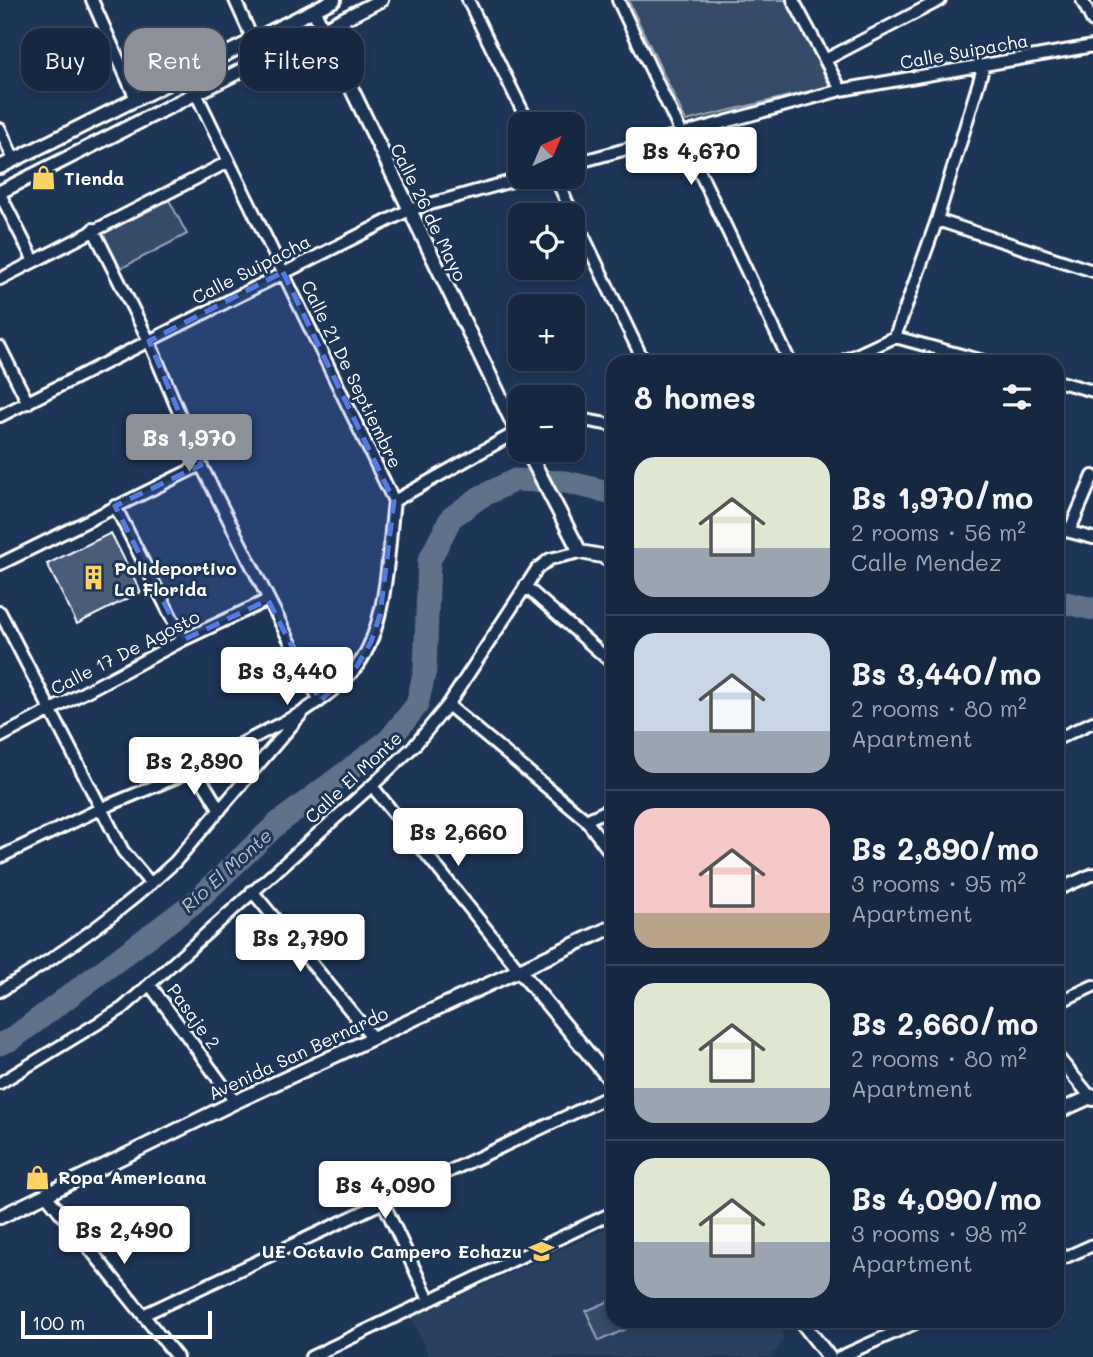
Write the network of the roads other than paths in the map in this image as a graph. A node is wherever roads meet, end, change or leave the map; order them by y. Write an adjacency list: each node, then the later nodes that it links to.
1 (92, 0): 24 (street)
2 (235, 0): 12 (street)
3 (334, 0): 10 (street)
4 (381, 0): 15 (street)
5 (468, 0): 25 (street)
6 (618, 0): 27 (street)
7 (793, 0): 17 (street)
8 (940, 0): 17 (street)
9 (1082, 0): 11 (street)
10 (311, 5): 13 (street); 14 (street, Calle 26 de Mayo)
11 (1093, 22)
12 (248, 28)
13 (273, 28)
14 (322, 28)
15 (324, 28)
16 (1093, 46): 18 (street, Calle Suipacha)
17 (825, 60): 20 (street)
18 (984, 65): 20 (street, Calle Suipacha); 36 (street)
19 (240, 70): 23 (street)
20 (841, 90): 27 (street, Calle Suipacha)
21 (151, 91): 24 (street)
22 (352, 91): 35 (street, Calle 26 de Mayo)
23 (195, 93): 30 (street, Calle 21 De Septiembre); 34 (street)
24 (136, 99): 28 (street)
25 (523, 112)
26 (0, 129): 28 (street)
27 (683, 133): 29 (street); 46 (street)
28 (14, 160): 31 (street)
29 (585, 160)
30 (228, 162): 37 (street); 40 (street, Calle 21 De Septiembre)
31 (0, 167)
32 (508, 182): 35 (street, Calle Suipacha)
33 (561, 189): 45 (street)
34 (0, 193): 38 (street)
35 (409, 211): 40 (street, Calle Suipacha); 52 (street, Calle 26 de Mayo)
36 (937, 220): 39 (street); 42 (street)
37 (93, 229): 38 (street); 43 (street)
38 (34, 261): 41 (street)
39 (1093, 271)
40 (283, 272): 43 (street, Calle Suipacha); 60 (street, Calle 21 De Septiembre)
41 (0, 279)
42 (895, 337): 47 (street); 48 (street)
43 (149, 341): 51 (street, Calle Suipacha); 58 (street)
44 (0, 347): 51 (street)
45 (641, 355)
46 (787, 355)
47 (856, 355)
48 (961, 355)
49 (1064, 384): 50 (street)
50 (1093, 391)
51 (29, 403): 53 (street, Calle Suipacha)
52 (508, 413)
53 (0, 416)
54 (585, 421): 55 (street)
55 (606, 424)
56 (508, 438): 60 (street)
57 (533, 462): 65 (street)
58 (201, 465): 61 (street); 69 (street)
59 (1093, 476): 62 (street)
60 (394, 501): 73 (street)
61 (115, 506): 67 (street); 71 (street)
62 (1064, 529)
63 (1064, 531): 64 (street)
64 (1093, 538)
65 (580, 552): 66 (street); 68 (street)
66 (606, 558)
67 (0, 564)
68 (525, 586): 72 (street); 74 (street, Calle El Monte)
69 (268, 600): 71 (street, Calle 17 De Agosto); 73 (street)
70 (0, 612): 75 (street)
71 (183, 640): 75 (street, Calle 17 De Agosto)
72 (606, 658)
73 (320, 701): 76 (street)
74 (448, 705): 81 (street, Calle El Monte); 85 (street)
75 (50, 710): 79 (street, Calle 17 De Agosto); 82 (street)
76 (304, 711): 80 (street); 83 (street)
77 (1093, 722): 78 (street)
78 (1064, 736)
79 (0, 737)
80 (194, 767): 82 (street); 83 (street)
81 (372, 786): 91 (street, Calle El Monte); 93 (street)
82 (102, 808): 87 (street); 89 (street)
83 (220, 810): 89 (street)
84 (606, 811): 85 (street)
85 (586, 820): 86 (street)
86 (606, 847)
87 (0, 857)
88 (1093, 874): 90 (street)
89 (151, 884): 96 (street)
90 (1064, 887)
91 (252, 891): 94 (street, Calle El Monte); 98 (street)
92 (606, 930): 93 (street, Avenida San Bernardo)
93 (519, 970): 98 (street, Avenida San Bernardo); 100 (street)
94 (149, 985): 101 (street, Calle El Monte); 104 (street, Pasaje 2)
95 (1093, 986): 97 (street)
96 (0, 991)
97 (1064, 1000)
98 (373, 1038): 104 (street, Avenida San Bernardo)
99 (1064, 1064): 102 (street)
100 (606, 1075)
101 (0, 1083)
102 (1092, 1098): 105 (street)
103 (606, 1099): 107 (street)
104 (235, 1102): 106 (street, Avenida San Bernardo)
105 (1064, 1109)
106 (46, 1195): 109 (street, Avenida San Bernardo); 113 (street)
107 (384, 1204): 112 (street); 113 (street)
108 (606, 1216): 112 (street)
109 (0, 1217)
110 (1093, 1245): 111 (street)
111 (1064, 1258)
112 (429, 1300): 117 (street)
113 (143, 1315): 116 (street)
114 (806, 1328): 118 (street)
115 (904, 1328): 119 (street)
116 (177, 1357)
117 (311, 1357)
118 (829, 1357)
119 (840, 1357)

